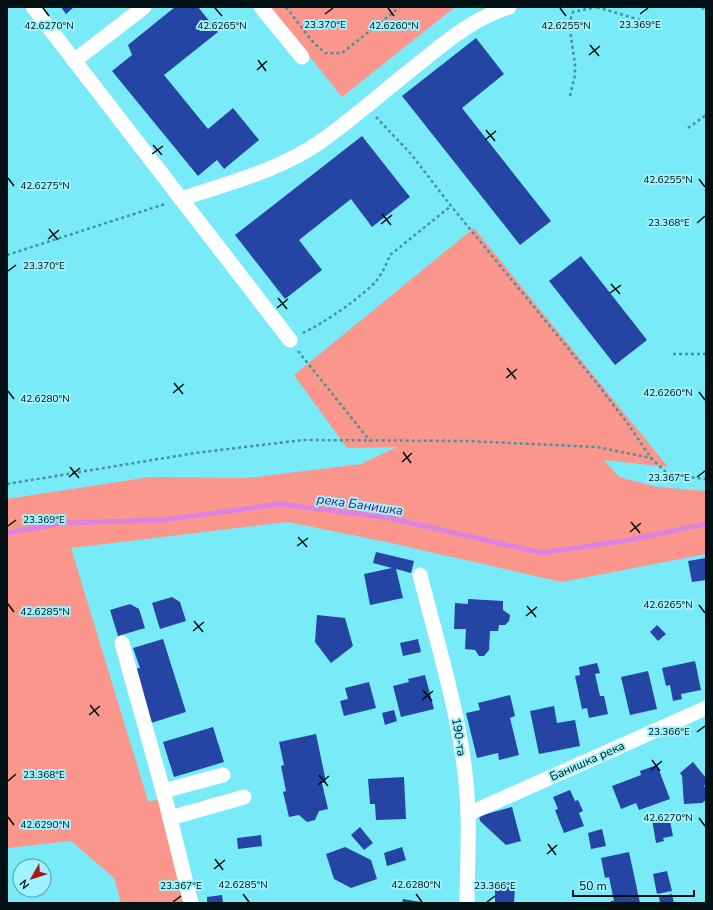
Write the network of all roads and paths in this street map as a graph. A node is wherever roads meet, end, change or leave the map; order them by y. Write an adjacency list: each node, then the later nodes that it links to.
1 (33, 7): 12 (street)
2 (144, 7): 12 (street)
3 (261, 7): 11 (street)
4 (286, 7): 5 (path)
5 (400, 7)
6 (509, 7): 14 (street)
7 (597, 7): 10 (path); 13 (path)
8 (702, 7): 9 (path)
9 (706, 12)
10 (660, 26)
11 (302, 57)
12 (74, 60): 17 (street)
13 (570, 96)
14 (359, 111): 17 (street); 18 (path)
15 (706, 114): 16 (path)
16 (688, 128)
17 (181, 199): 19 (path); 20 (street)
18 (451, 206): 20 (path); 24 (path)
19 (7, 255)
20 (290, 340): 23 (path)
21 (673, 354): 22 (path)
22 (706, 354)
23 (370, 440): 24 (path); 26 (path)
24 (651, 458): 25 (path)
25 (706, 479)
26 (7, 484)
27 (420, 575): 33 (street, 190-та)
28 (122, 643): 31 (street)
29 (706, 708): 33 (street, Банишка река)
30 (223, 775): 31 (street)
31 (164, 795): 34 (street)
32 (244, 797): 34 (street)
33 (468, 814): 36 (street, 190-та)
34 (170, 818): 35 (street)
35 (191, 903)
36 (467, 903)

